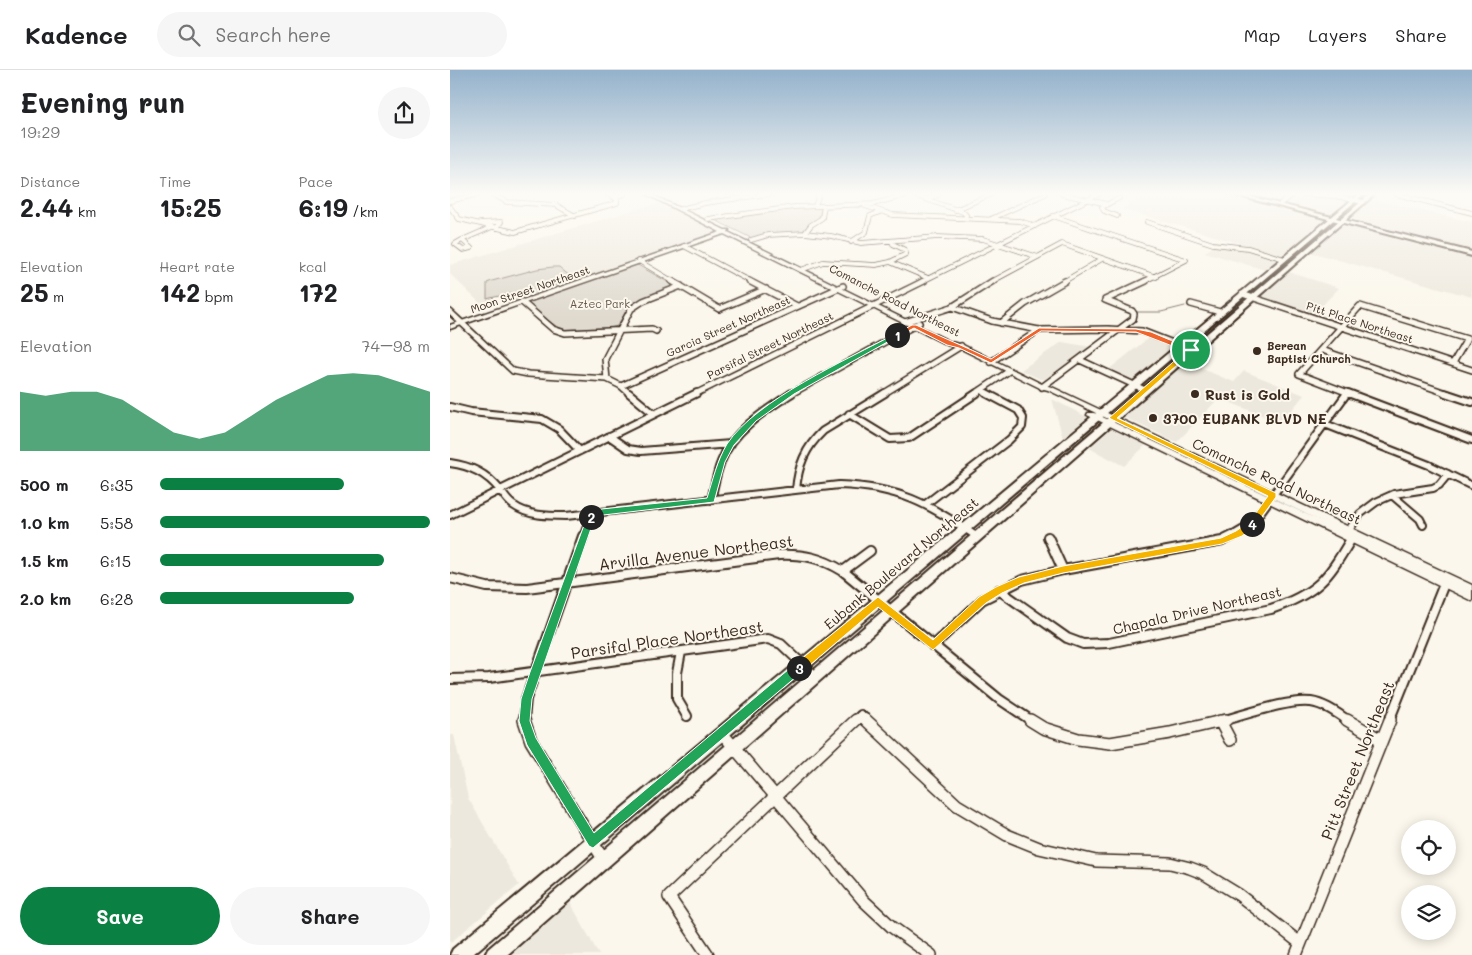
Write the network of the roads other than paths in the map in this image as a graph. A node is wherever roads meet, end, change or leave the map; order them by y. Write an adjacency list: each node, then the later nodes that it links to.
1 (475, 235): 13 (street)
2 (715, 235): 18 (street, Moon Street Northeast)
3 (736, 235): 14 (street, Comanche Road Northeast)
4 (774, 235): 14 (street)
5 (824, 235): 16 (street)
6 (861, 235): 16 (street)
7 (1015, 235): 17 (street, Parsifal Street Northeast)
8 (1112, 235): 26 (street)
9 (1185, 235): 22 (street)
10 (1315, 235): 22 (main road, Eubank Boulevard Northeast)
11 (1319, 235): 32 (main road, Eubank Boulevard Northeast)
12 (1402, 235): 19 (main road)
13 (462, 240)
14 (748, 241): 25 (street, Comanche Road Northeast)
15 (892, 241): 16 (street); 17 (street); 24 (street)
16 (851, 242)
17 (999, 243): 20 (street); 27 (street, Parsifal Street Northeast)
18 (684, 246): 23 (street, Moon Street Northeast); 30 (street)
19 (1472, 253)
20 (1038, 257): 21 (street); 37 (street)
21 (1102, 258): 26 (street); 43 (street)
22 (1284, 259): 31 (main road, Eubank Boulevard Northeast)
23 (639, 261): 28 (street); 33 (street, Moon Street Northeast)
24 (890, 262): 25 (street); 27 (street)
25 (804, 269): 29 (street, Comanche Road Northeast)
26 (1156, 277): 50 (street)
27 (928, 278): 34 (street, Parsifal Street Northeast)
28 (681, 286): 30 (street); 48 (street)
29 (841, 287): 34 (street, Comanche Road Northeast); 36 (street, Garcia Street Northeast)
30 (766, 290): 36 (street)
31 (1242, 294): 32 (street, Pitt Place Northeast); 39 (main road, Eubank Boulevard Northeast)
32 (1251, 297): 46 (street, Pitt Place Northeast); 54 (main road, Eubank Boulevard Northeast)
33 (522, 302): 42 (street, Moon Street Northeast); 48 (street)
34 (876, 304): 40 (street, Comanche Road Northeast); 70 (street, Parsifal Street Northeast)
35 (1191, 304): 39 (street)
36 (797, 306): 63 (street, Garcia Street Northeast)
37 (952, 307): 40 (street); 43 (street)
38 (450, 312): 42 (street)
39 (1220, 312): 53 (main road, Eubank Boulevard Northeast)
40 (908, 320): 44 (street, Comanche Road Northeast)
41 (1069, 321): 47 (street)
42 (461, 323): 45 (street, Moon Street Northeast); 61 (street)
43 (1001, 323): 49 (street)
44 (916, 324): 52 (street, Comanche Road Northeast); 76 (street)
45 (450, 327)
46 (1342, 327): 55 (street); 58 (street, Pitt Place Northeast); 58 (street)
47 (1072, 329): 49 (street); 50 (street)
48 (620, 330): 51 (street); 61 (street)
49 (1039, 330): 57 (street)
50 (1122, 330): 53 (street); 56 (street)
51 (656, 331)
52 (961, 346): 57 (street, Comanche Road Northeast); 71 (street)
53 (1180, 346): 54 (street); 62 (main road, Eubank Boulevard Northeast)
54 (1191, 350): 66 (main road, Eubank Boulevard Northeast)
55 (1322, 350): 67 (street); 68 (street)
56 (1080, 360): 62 (street); 64 (street)
57 (991, 362): 60 (street, Comanche Road Northeast)
58 (1453, 363): 59 (street, Pitt Place Northeast)
59 (1472, 370)
60 (1010, 371): 64 (street, Comanche Road Northeast); 65 (street)
61 (607, 379): 63 (street)
62 (1135, 385): 66 (street); 72 (main road, Eubank Boulevard Northeast)
63 (621, 386): 70 (street)
64 (1042, 387): 72 (street, Comanche Road Northeast)
65 (981, 390): 71 (street); 86 (street)
66 (1145, 390): 72 (main road, Eubank Boulevard Northeast)
67 (1347, 392): 73 (street); 75 (street)
68 (1472, 402)
69 (450, 407): 77 (street)
70 (654, 414): 74 (street, Parsifal Street Northeast)
71 (848, 414): 82 (street)
72 (1104, 418): 84 (street, Comanche Road Northeast); 90 (main road, Eubank Boulevard Northeast)
73 (1325, 424): 79 (street); 84 (street)
74 (609, 436): 76 (street); 77 (street, Parsifal Street Northeast)
75 (1472, 440)
76 (731, 444): 85 (street)
77 (580, 450): 81 (street, Parsifal Street Northeast)
78 (450, 463): 81 (street)
79 (1448, 474): 80 (street); 83 (street, Chapala Drive Northeast)
80 (1472, 486)
81 (500, 490): 87 (street); 88 (street, Parsifal Street Northeast)
82 (796, 490): 85 (street); 86 (street)
83 (1392, 495): 89 (street); 91 (street, Chapala Drive Northeast)
84 (1272, 498): 91 (street, Comanche Road Northeast); 94 (street)
85 (711, 500): 87 (street)
86 (927, 503): 90 (street)
87 (592, 513): 98 (street)
88 (450, 515)
89 (1423, 525)
90 (971, 532): 102 (main road, Eubank Boulevard Northeast); 103 (main road, Eubank Boulevard Northeast)
91 (1350, 535): 97 (street, Comanche Road Northeast); 100 (street, Chapala Drive Northeast)
92 (1048, 537): 94 (street)
93 (870, 550): 95 (street)
94 (1063, 570): 100 (street)
95 (843, 571): 98 (street, Arvilla Avenue Northeast); 102 (street, Arvilla Avenue Northeast)
96 (450, 578): 98 (street, Arvilla Avenue Northeast)
97 (1446, 581): 99 (street, Comanche Road Northeast); 101 (street, Comanche Road Northeast); 114 (street, Pitt Street Northeast)
98 (566, 583): 107 (street)
99 (1472, 589)
100 (999, 590): 104 (street)
101 (1472, 598)
102 (878, 601): 103 (street, Arvilla Avenue Northeast); 106 (main road, Eubank Boulevard Northeast)
103 (890, 611): 104 (street, Arvilla Avenue Northeast); 108 (main road, Eubank Boulevard Northeast)
104 (933, 646): 111 (street, Arvilla Avenue Northeast)
105 (681, 652): 106 (street, Parsifal Place Northeast); 107 (street, Parsifal Place Northeast); 110 (street)
106 (803, 664): 108 (street, Parsifal Place Northeast); 112 (main road, Eubank Boulevard Northeast)
107 (535, 672): 109 (street, Parsifal Place Northeast); 117 (street)
108 (814, 676): 115 (main road, Eubank Boulevard Northeast)
109 (450, 679)
110 (687, 716)
111 (1220, 721): 113 (street); 114 (street, Arvilla Avenue Northeast)
112 (722, 733): 115 (street); 117 (main road, Eubank Boulevard Northeast)
113 (1230, 740)
114 (1381, 740): 119 (street, Pitt Street Northeast)
115 (733, 748): 116 (street); 118 (main road, Eubank Boulevard Northeast)
116 (775, 797): 119 (street); 122 (street); 123 (street)
117 (593, 842): 118 (street); 120 (main road, Eubank Boulevard Northeast)
118 (603, 859): 121 (main road, Eubank Boulevard Northeast)
119 (1300, 943): 124 (street, Pitt Street Northeast)
120 (459, 955)
121 (494, 955)
122 (708, 955)
123 (931, 955)
124 (1296, 955)

